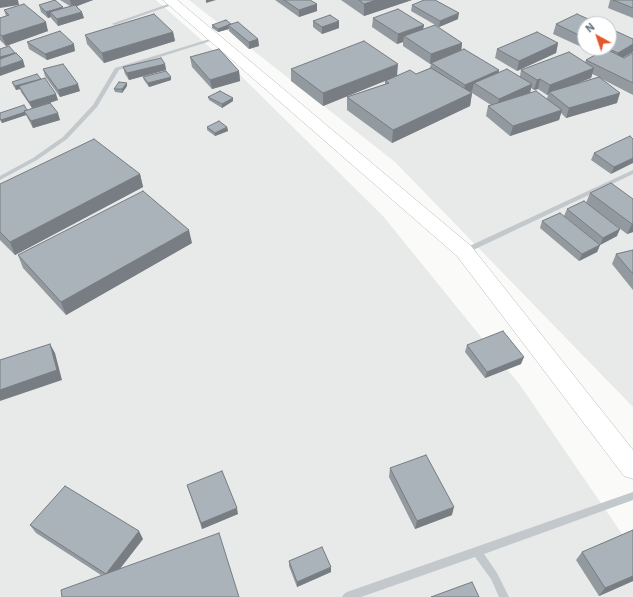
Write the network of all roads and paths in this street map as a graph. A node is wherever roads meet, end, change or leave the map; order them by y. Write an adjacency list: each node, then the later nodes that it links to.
1 (171, 2): 2 (lane); 3 (street)
2 (113, 24)
3 (215, 40): 5 (lane); 6 (street)
4 (633, 172): 6 (lane)
5 (0, 178)
6 (464, 251): 7 (street)
7 (633, 468)
8 (633, 496): 9 (lane)
9 (477, 552): 10 (lane); 11 (lane)
10 (347, 597)
11 (504, 597)

